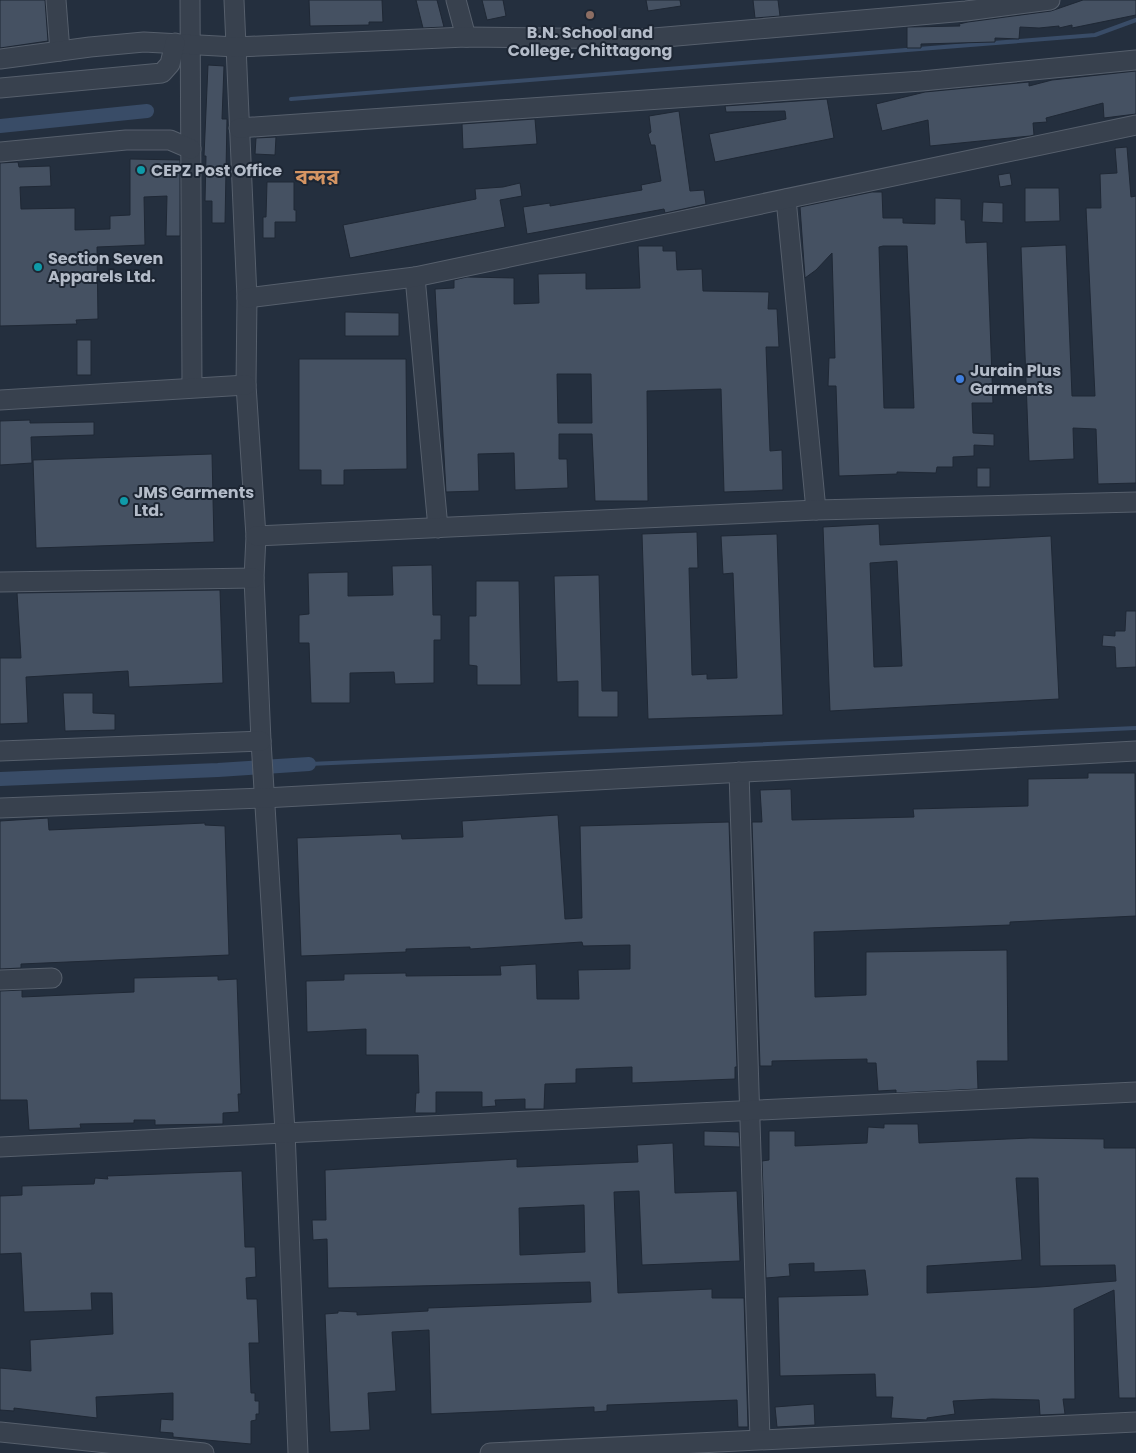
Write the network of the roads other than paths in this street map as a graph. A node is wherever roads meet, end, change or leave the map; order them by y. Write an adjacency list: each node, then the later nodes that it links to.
1 (56, 0): 9 (street)
2 (190, 0): 7 (street)
3 (234, 0): 8 (street)
4 (456, 0): 6 (street)
5 (1050, 0): 6 (street)
6 (466, 37): 8 (street)
7 (183, 43): 8 (street); 9 (street); 12 (street); 15 (street)
8 (236, 47): 14 (street)
9 (60, 51): 10 (street)
10 (0, 59)
11 (1136, 60): 14 (street)
12 (0, 88)
13 (1136, 125): 17 (street)
14 (239, 128): 19 (street)
15 (192, 149): 16 (street); 21 (street)
16 (0, 152)
17 (786, 199): 18 (street); 24 (street)
18 (415, 276): 19 (street); 25 (street)
19 (247, 298): 20 (street)
20 (246, 385): 21 (street); 26 (street)
21 (192, 387): 22 (street)
22 (0, 400)
23 (1136, 502): 24 (street)
24 (816, 510): 25 (street)
25 (438, 528): 26 (street)
26 (256, 536): 27 (street)
27 (254, 578): 28 (street); 29 (street)
28 (0, 582)
29 (260, 741): 30 (street); 33 (street)
30 (0, 751)
31 (1136, 751): 32 (street)
32 (739, 772): 33 (street); 38 (street)
33 (263, 792): 34 (street); 39 (street)
34 (0, 808)
35 (52, 978): 36 (street)
36 (0, 980)
37 (1136, 1092): 38 (street)
38 (750, 1112): 39 (street); 43 (street)
39 (285, 1131): 40 (street); 45 (street)
40 (0, 1147)
41 (1136, 1422): 43 (street)
42 (0, 1432): 44 (street)
43 (760, 1439): 46 (street)
44 (204, 1453)
45 (298, 1453)
46 (490, 1453)

